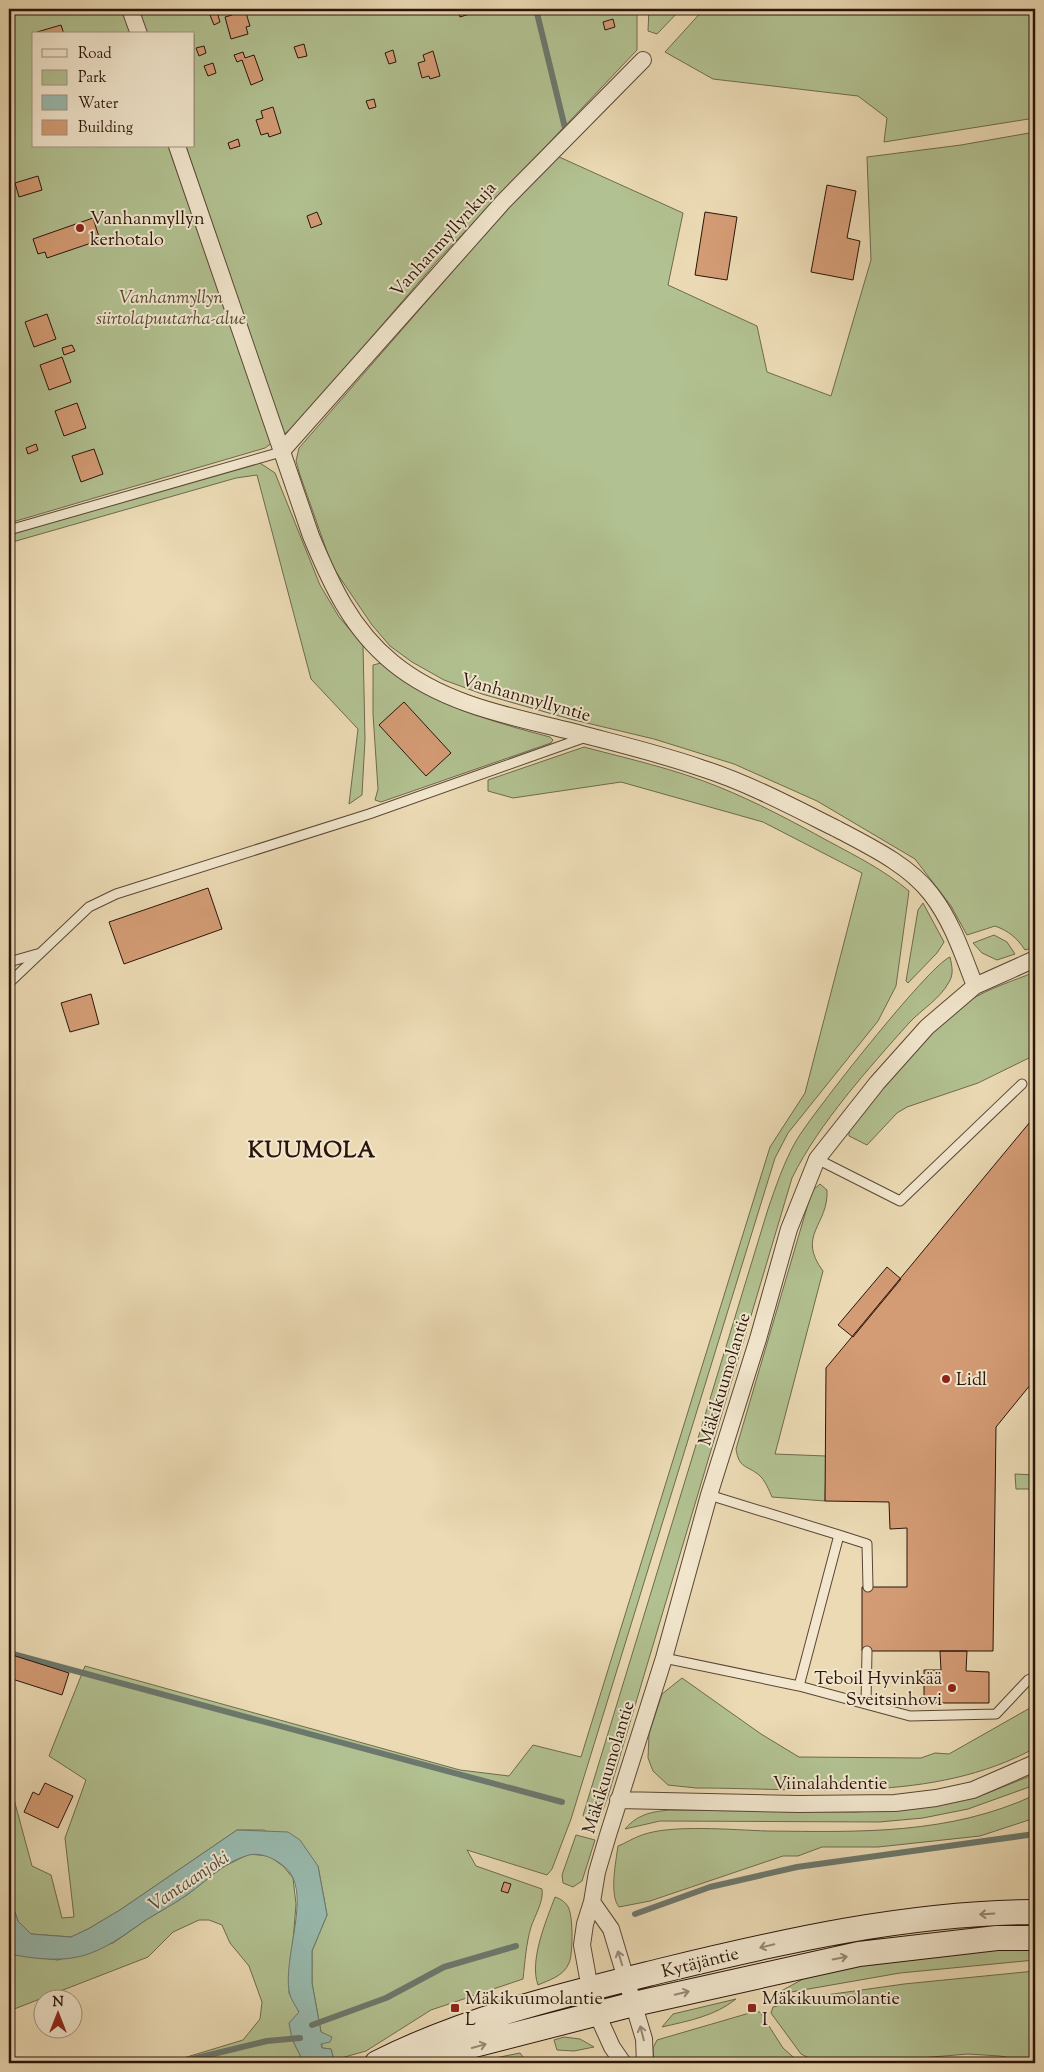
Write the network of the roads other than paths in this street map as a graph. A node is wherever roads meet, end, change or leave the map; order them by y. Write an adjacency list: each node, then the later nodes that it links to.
1 (130, 9): 2 (street)
2 (138, 32)
3 (643, 60): 5 (street, Vanhanmyllynkuja)
4 (178, 148): 5 (street, Vanhanmyllyntie)
5 (281, 452): 6 (lane); 7 (street, Vanhanmyllyntie)
6 (9, 530)
7 (589, 736): 8 (lane); 12 (street, Vanhanmyllyntie)
8 (40, 953): 10 (lane); 11 (lane)
9 (1035, 960): 12 (street, Mäkikuumolantie)
10 (9, 962)
11 (9, 983)
12 (975, 986): 14 (street, Mäkikuumolantie)
13 (1022, 1084): 14 (lane)
14 (817, 1159): 15 (street, Mäkikuumolantie)
15 (709, 1495): 16 (lane); 19 (street, Mäkikuumolantie)
16 (839, 1535): 17 (lane); 21 (lane)
17 (868, 1587)
18 (867, 1650): 22 (lane)
19 (664, 1658): 21 (lane); 24 (street, Mäkikuumolantie)
20 (1035, 1677): 22 (lane)
21 (798, 1686): 22 (lane)
22 (866, 1704)
23 (1035, 1763): 24 (street, Viinalahdentie)
24 (618, 1800): 25 (street, Mäkikuumolantie)
25 (592, 1902): 28 (street, one-way to 25); 29 (street, Mäkikuumolantie)
26 (1035, 1912): 28 (street, Kytäjäntie, one-way to 28)
27 (1035, 1938): 30 (street, Kytäjäntie, one-way to 27)
28 (626, 1980): 29 (street, Kytäjäntie); 30 (street)
29 (590, 1990): 31 (street, Mäkikuumolantie); 32 (street, Kytäjäntie)
30 (634, 2004): 31 (street, Kytäjäntie); 35 (street, one-way to 30)
31 (597, 2014): 33 (street, Kytäjäntie, one-way to 31); 34 (street, Mäkikuumolantie)
32 (377, 2063)
33 (404, 2063)
34 (623, 2063)
35 (645, 2063)

